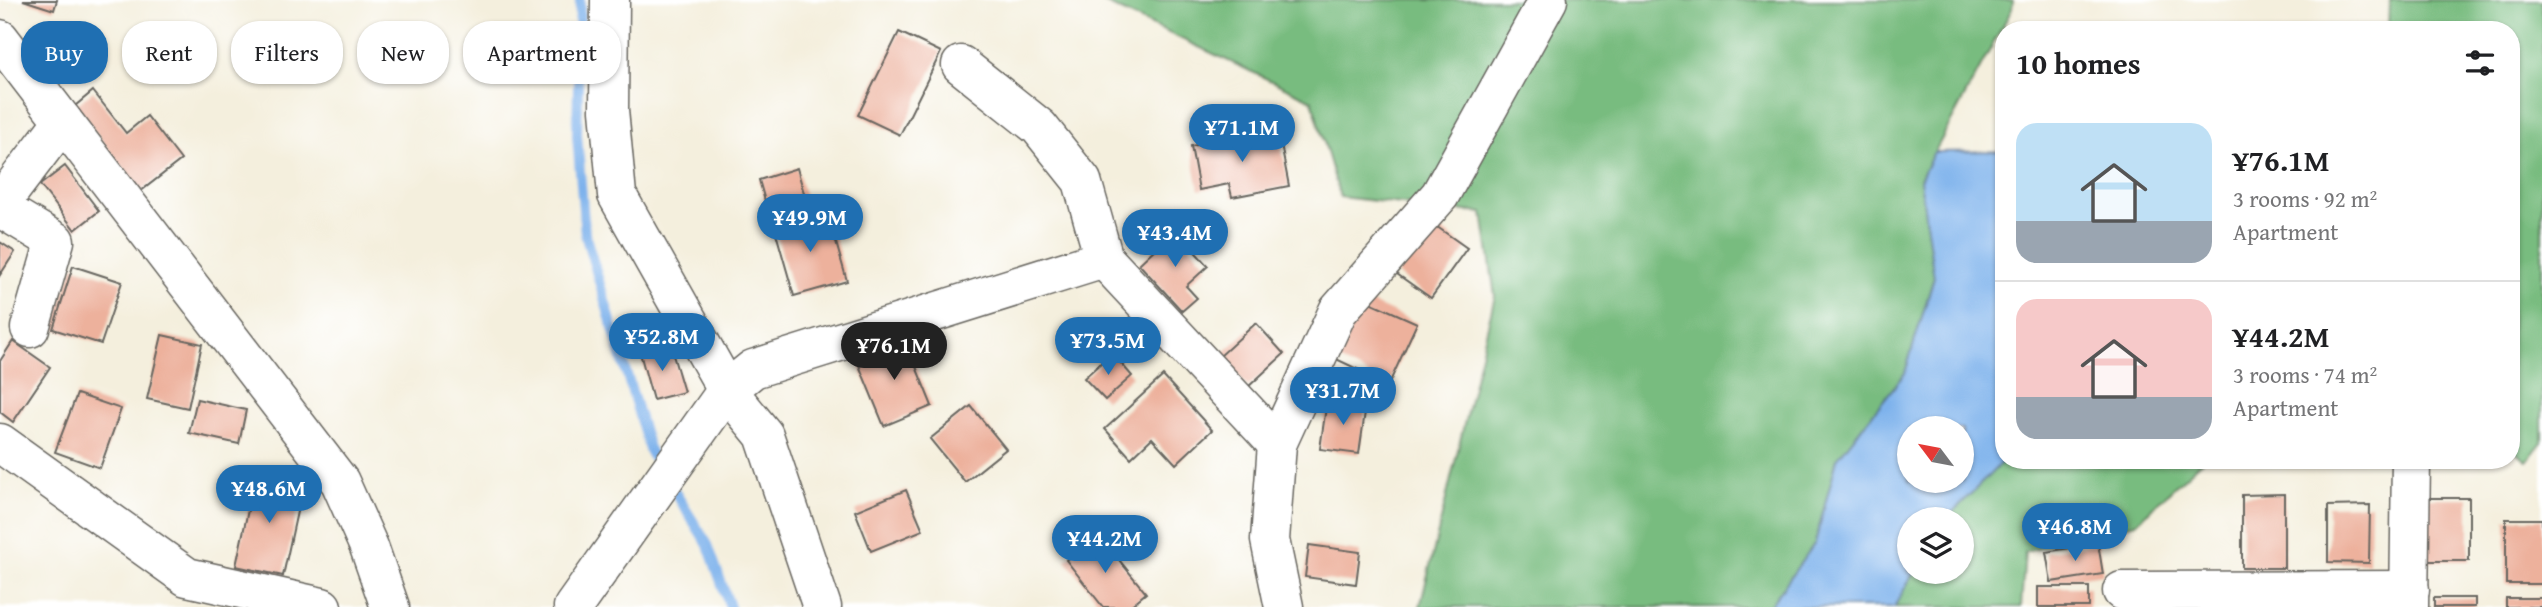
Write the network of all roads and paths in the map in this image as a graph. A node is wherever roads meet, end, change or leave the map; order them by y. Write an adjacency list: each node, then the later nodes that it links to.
1 (610, 0): 9 (street)
2 (1548, 0): 11 (street)
3 (0, 39): 5 (street)
4 (961, 65): 7 (street)
5 (63, 121): 6 (street); 16 (street)
6 (0, 206): 8 (street)
7 (1104, 259): 9 (street); 11 (street)
8 (30, 328)
9 (727, 390): 17 (street); 18 (street)
10 (0, 443): 15 (street)
11 (1277, 443): 19 (street)
12 (2411, 469): 14 (street)
13 (2122, 591): 14 (street)
14 (2410, 598)
15 (322, 607)
16 (390, 607)
17 (573, 607)
18 (822, 607)
19 (1284, 607)

